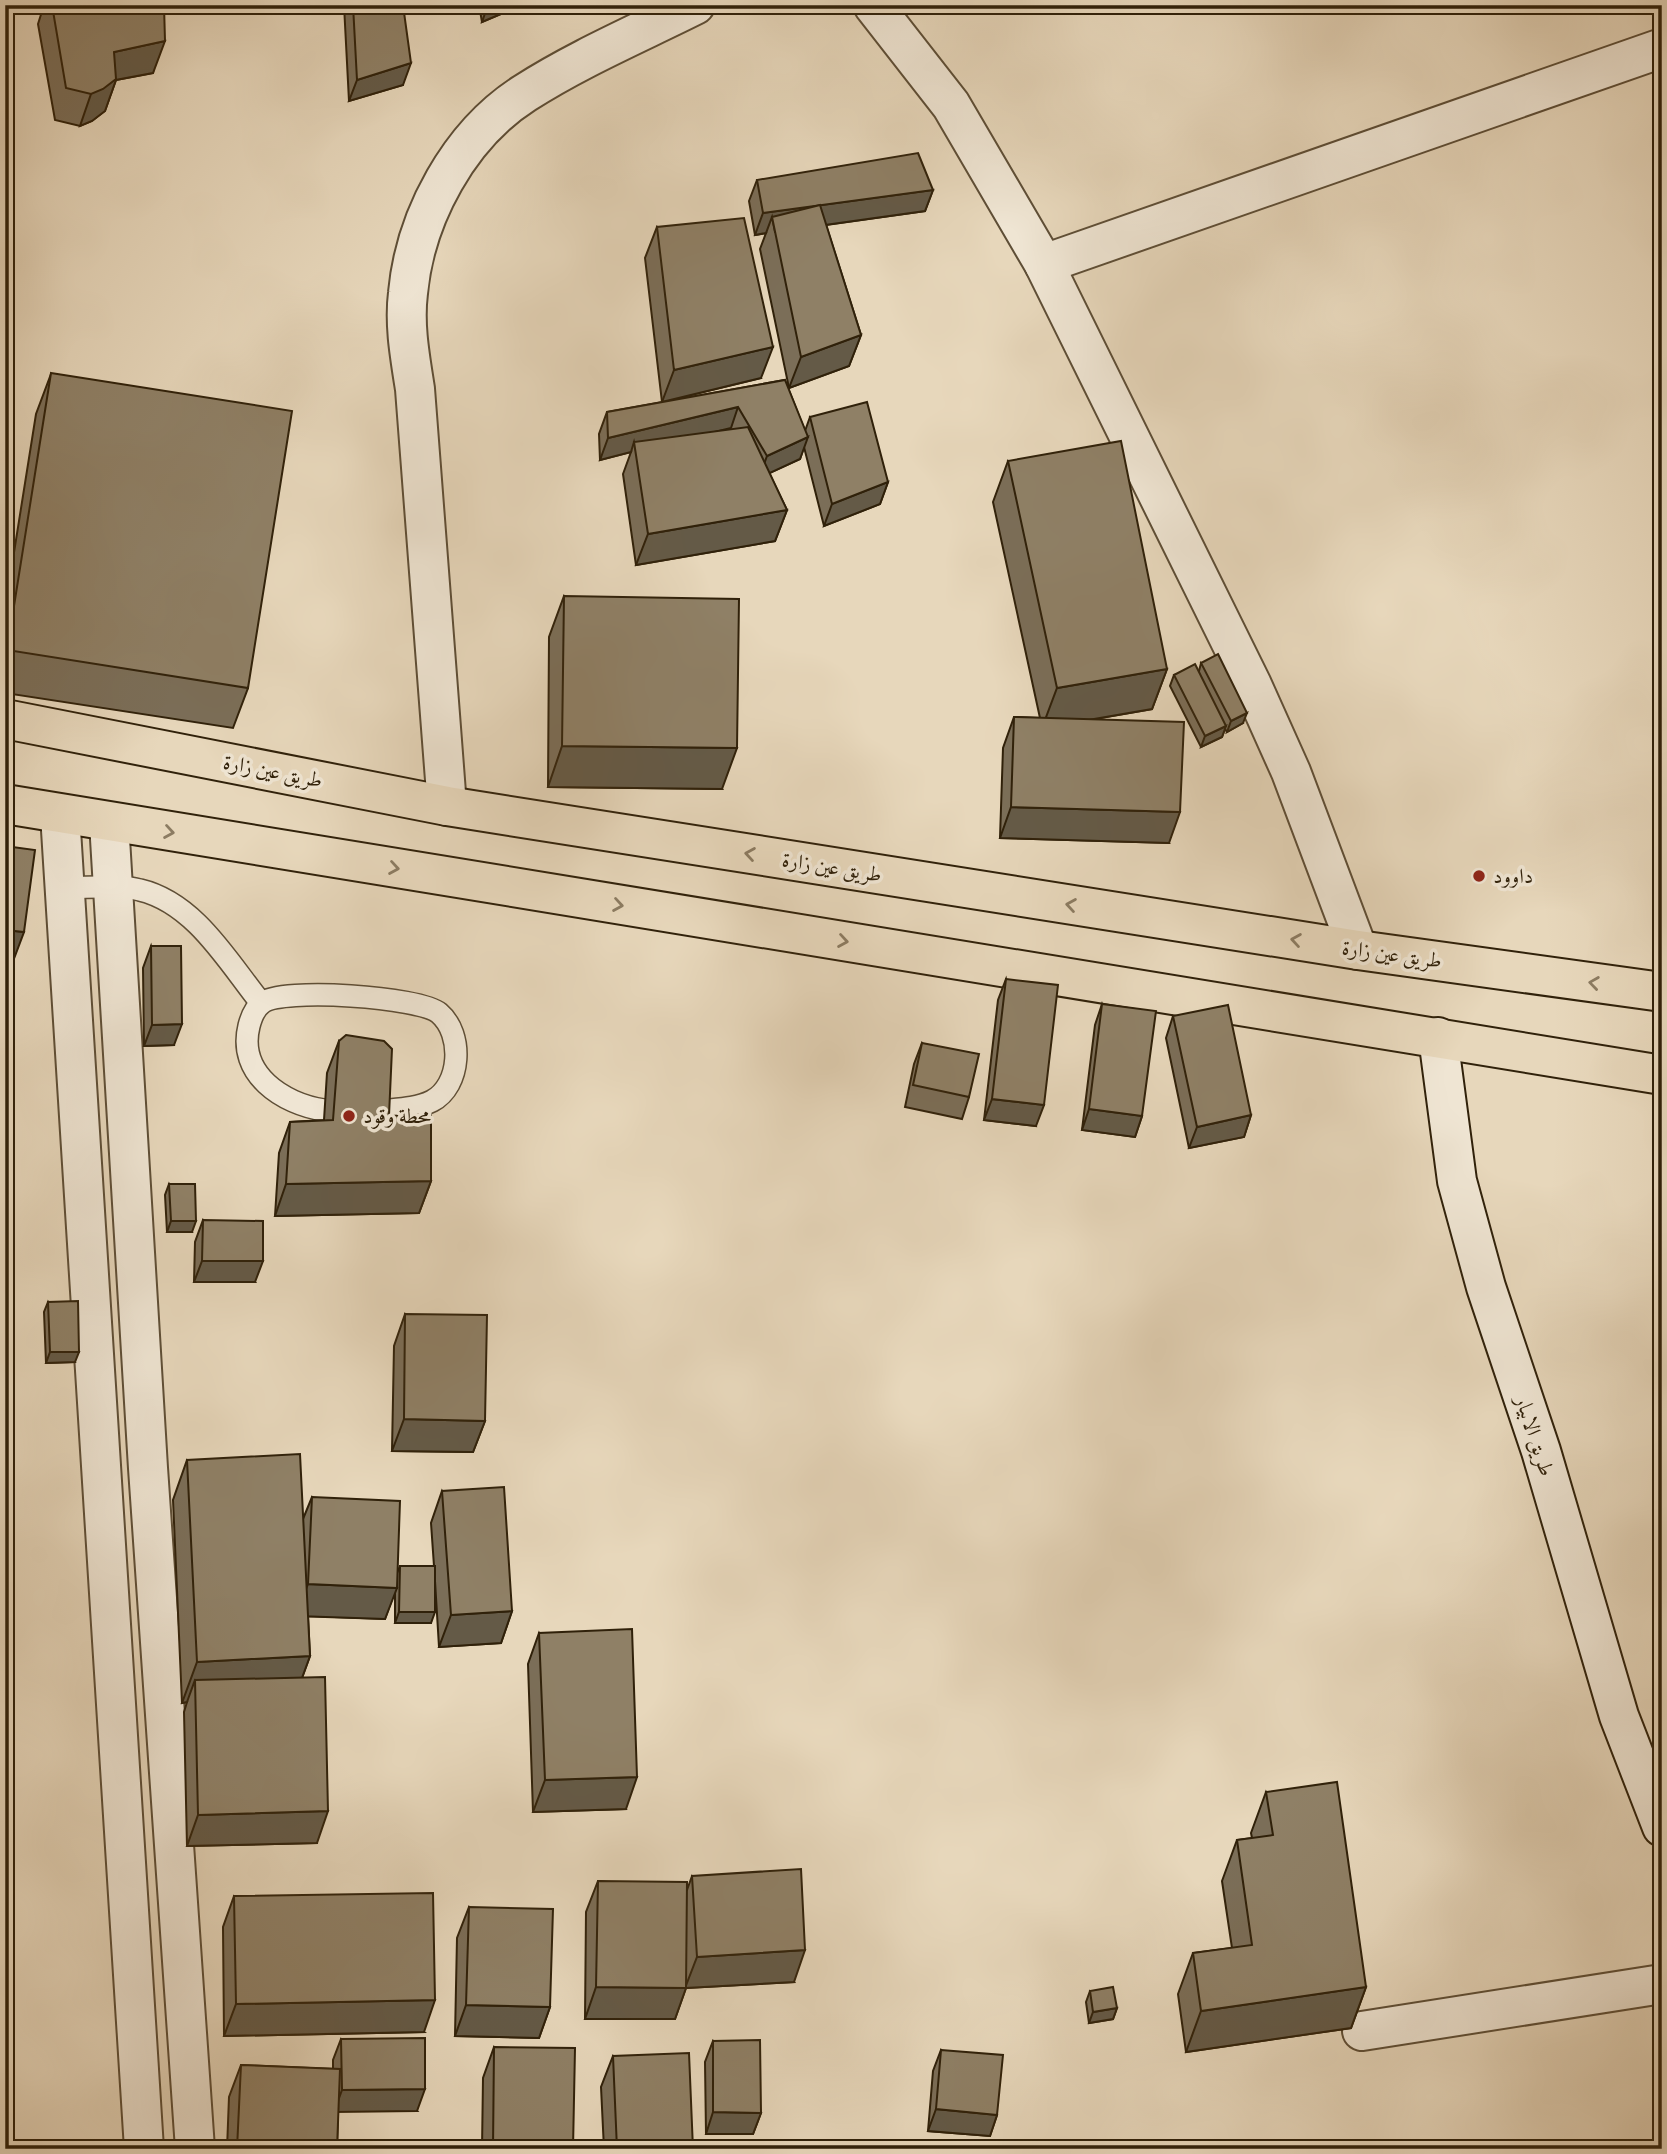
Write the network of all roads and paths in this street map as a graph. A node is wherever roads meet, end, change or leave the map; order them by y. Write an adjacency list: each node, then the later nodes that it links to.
1 (695, 5): 7 (street)
2 (873, 5): 4 (street)
3 (1661, 48): 4 (street)
4 (1044, 264): 12 (street)
5 (5, 719): 7 (main road, طريق عين زارة)
6 (5, 804): 8 (main road)
7 (447, 806): 12 (main road, طريق عين زارة, one-way to 7)
8 (60, 814): 9 (main road); 11 (street)
9 (108, 822): 10 (street); 15 (main road, one-way to 15)
10 (112, 887): 11 (lane); 14 (lane); 23 (street)
11 (64, 888): 22 (street)
12 (1357, 950): 13 (main road, طريق عين زارة, one-way to 12)
13 (1662, 992)
14 (261, 1003): 17 (lane); 18 (lane)
15 (1438, 1037): 16 (main road); 19 (street, طريق الابيار)
16 (1662, 1075)
17 (324, 1110)
18 (379, 1111)
19 (1662, 1827)
20 (1662, 1984): 21 (street)
21 (1362, 2031)
22 (144, 2149)
23 (195, 2149)

